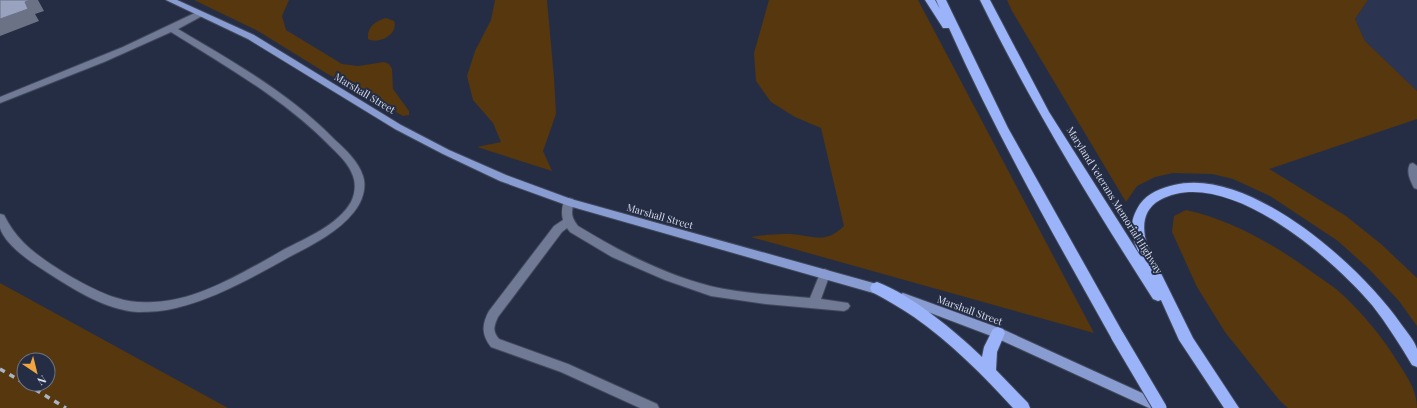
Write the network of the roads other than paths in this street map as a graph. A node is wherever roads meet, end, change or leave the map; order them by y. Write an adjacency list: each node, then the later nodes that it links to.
1 (170, 0): 5 (main road, Marshall Street)
2 (930, 0): 7 (highway)
3 (941, 0): 7 (highway)
4 (984, 0): 19 (highway, Maryland Veterans Memorial Highway)
5 (199, 14): 6 (street); 11 (main road, Marshall Street)
6 (172, 29): 8 (street); 12 (street)
7 (975, 74): 24 (highway, bridge)
8 (0, 100)
9 (1412, 166): 10 (street)
10 (1417, 185)
11 (569, 202): 13 (street); 14 (main road, Marshall Street)
12 (0, 218)
13 (568, 221): 16 (street); 22 (street)
14 (825, 274): 15 (main road, Marshall Street); 16 (street)
15 (877, 288): 18 (main road, Marshall Street); 21 (highway)
16 (814, 303): 17 (street)
17 (844, 306)
18 (998, 333): 21 (highway); 25 (main road, Marshall Street)
19 (1188, 342): 20 (highway); 26 (highway, Maryland Veterans Memorial Highway)
20 (1417, 361)
21 (989, 372): 23 (highway)
22 (653, 408)
23 (1023, 408)
24 (1160, 408)
25 (1163, 408)
26 (1232, 408)

